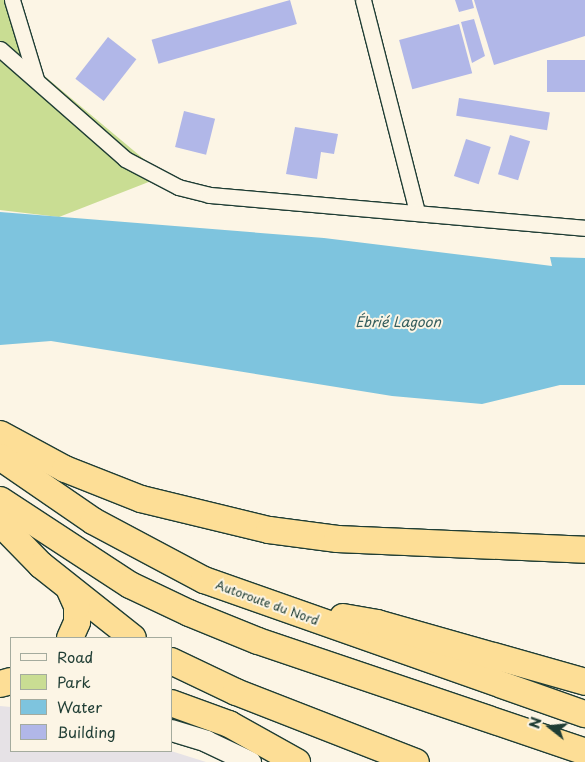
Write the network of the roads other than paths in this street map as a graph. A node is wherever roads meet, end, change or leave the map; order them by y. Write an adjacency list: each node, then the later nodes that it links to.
1 (12, 0): 4 (street)
2 (363, 0): 5 (street)
3 (0, 49): 4 (street)
4 (36, 79): 5 (street)
5 (417, 212): 6 (street)
6 (585, 228)
7 (0, 434): 11 (highway)
8 (0, 457): 13 (highway, Autoroute du Nord)
9 (0, 500): 21 (highway)
10 (0, 523): 12 (highway)
11 (585, 550)
12 (70, 590): 14 (highway); 15 (highway)
13 (266, 604): 17 (highway); 19 (highway, Autoroute du Nord)
14 (70, 637)
15 (132, 637)
16 (172, 662): 24 (highway)
17 (575, 679)
18 (172, 704): 23 (highway)
19 (585, 714)
20 (172, 730): 22 (street)
21 (585, 752)
22 (250, 762)
23 (297, 762)
24 (416, 762)

